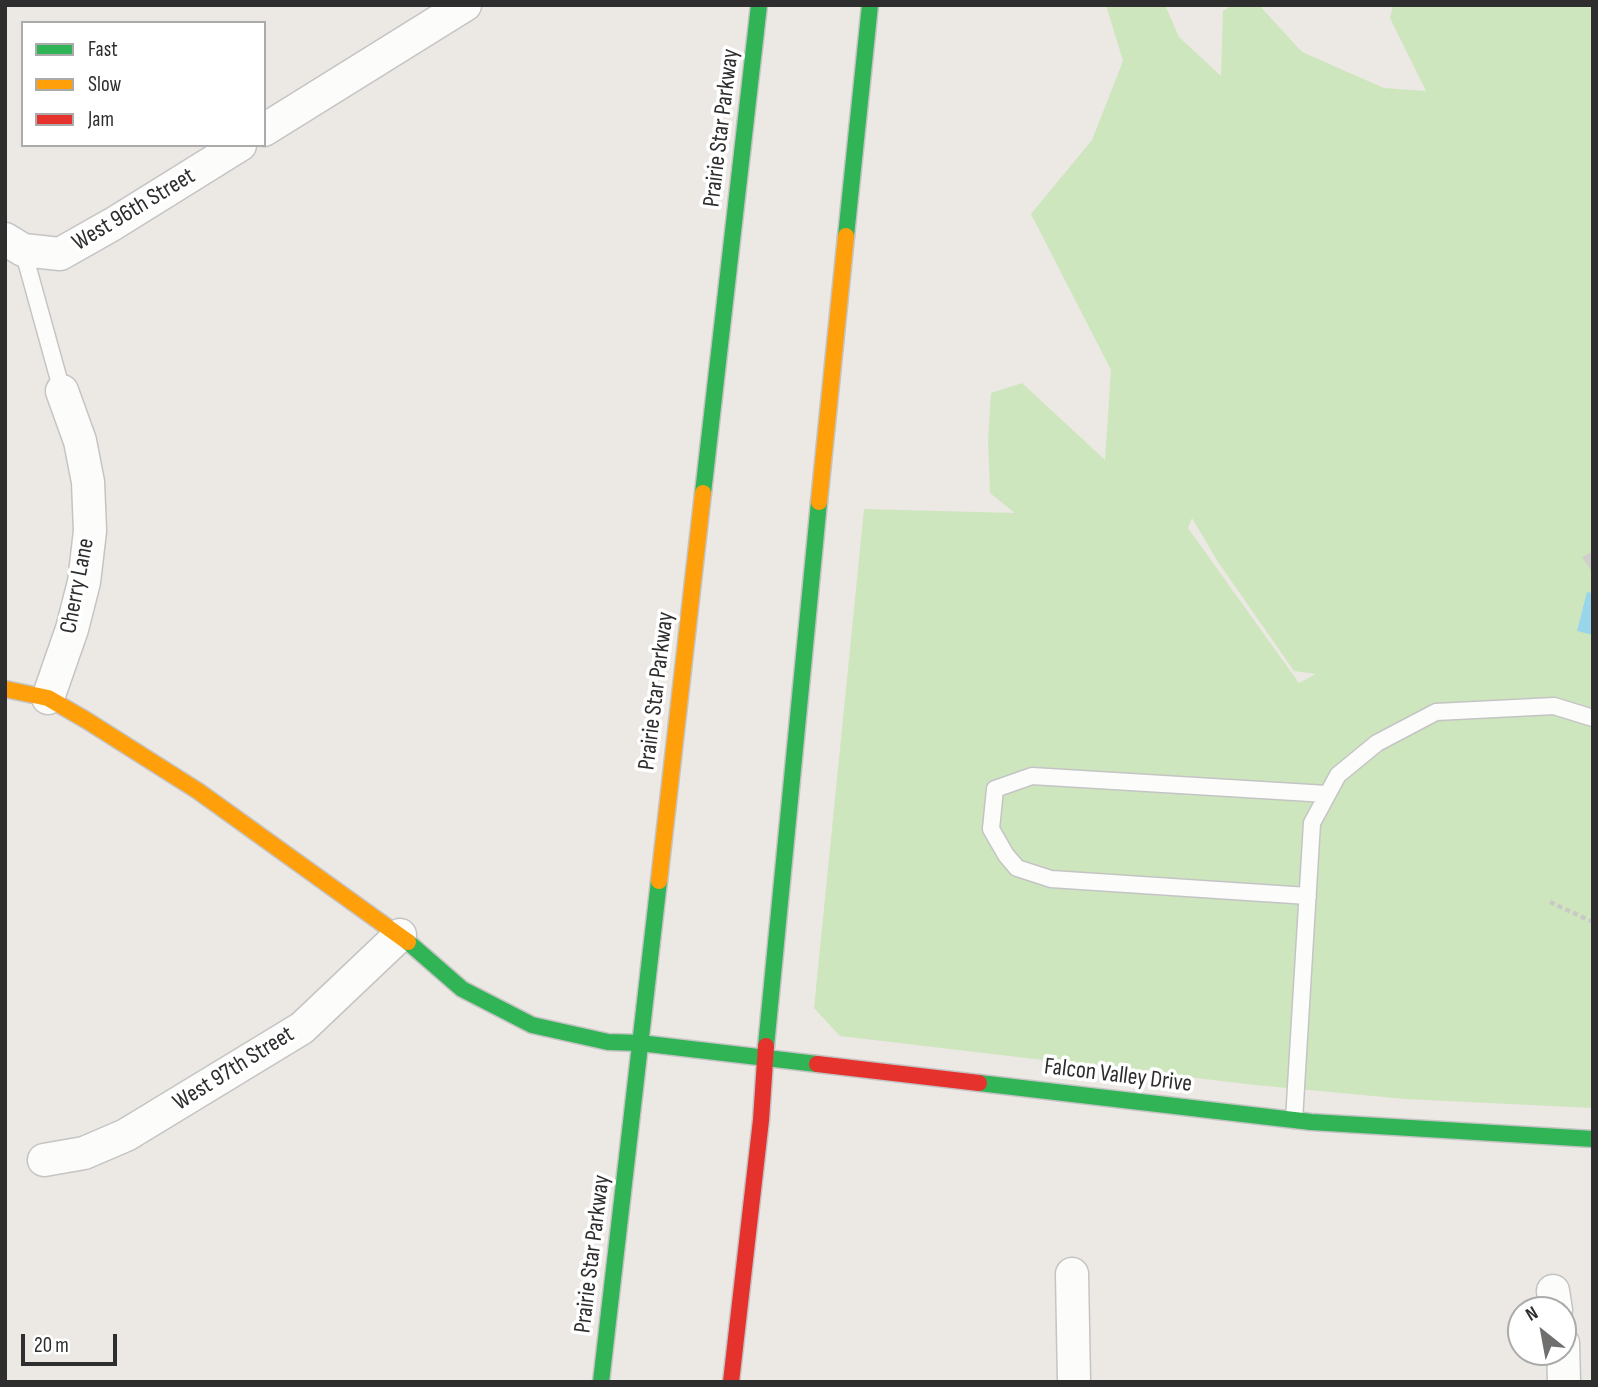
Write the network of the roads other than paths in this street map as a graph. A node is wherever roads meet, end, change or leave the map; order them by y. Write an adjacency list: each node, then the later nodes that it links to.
1 (465, 5): 4 (street)
2 (759, 5): 14 (main road, Prairie Star Parkway)
3 (870, 5): 15 (main road)
4 (266, 129)
5 (237, 147): 6 (street, West 96th Street)
6 (14, 245): 7 (lane)
7 (62, 391): 9 (street, Cherry Lane)
8 (5, 690): 9 (main road, Falcon Valley Drive)
9 (48, 698): 13 (main road, Falcon Valley Drive)
10 (1593, 718): 11 (lane)
11 (1327, 794): 12 (lane); 12 (lane)
12 (1308, 897): 16 (lane)
13 (400, 935): 14 (main road, Falcon Valley Drive); 18 (street, West 97th Street)
14 (640, 1043): 15 (main road, Falcon Valley Drive); 20 (main road, Prairie Star Parkway)
15 (765, 1057): 16 (main road, Falcon Valley Drive); 21 (main road)
16 (1294, 1120): 17 (main road, Falcon Valley Drive)
17 (1593, 1139)
18 (44, 1160)
19 (1072, 1274): 22 (street)
20 (601, 1382)
21 (731, 1382)
22 (1074, 1382)

